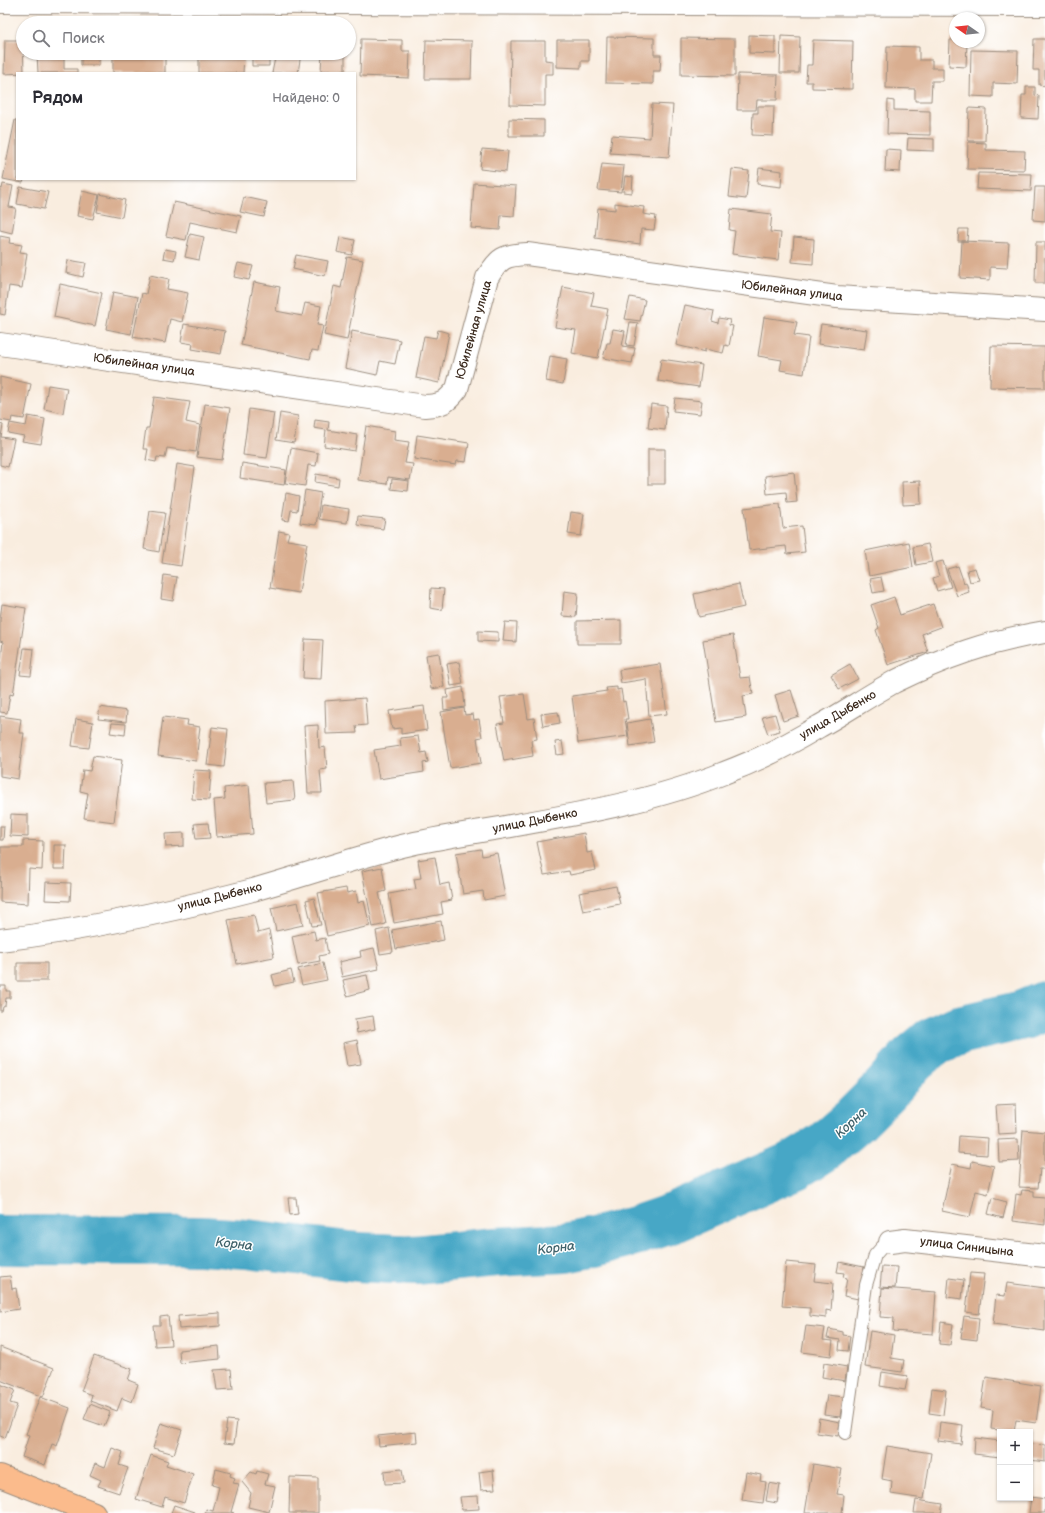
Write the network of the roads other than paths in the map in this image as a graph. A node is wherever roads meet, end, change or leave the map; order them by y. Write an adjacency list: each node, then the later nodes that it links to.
1 (0, 2): 2 (street)
2 (1045, 5)
3 (1045, 310): 4 (street, Юбилейная улица)
4 (0, 344)
5 (1045, 632): 6 (street, улица Дыбенко)
6 (0, 940)
7 (890, 1242): 8 (street, улица Синицына); 9 (lane)
8 (1045, 1256)
9 (845, 1433)
10 (0, 1476): 11 (main road)
11 (94, 1513)

